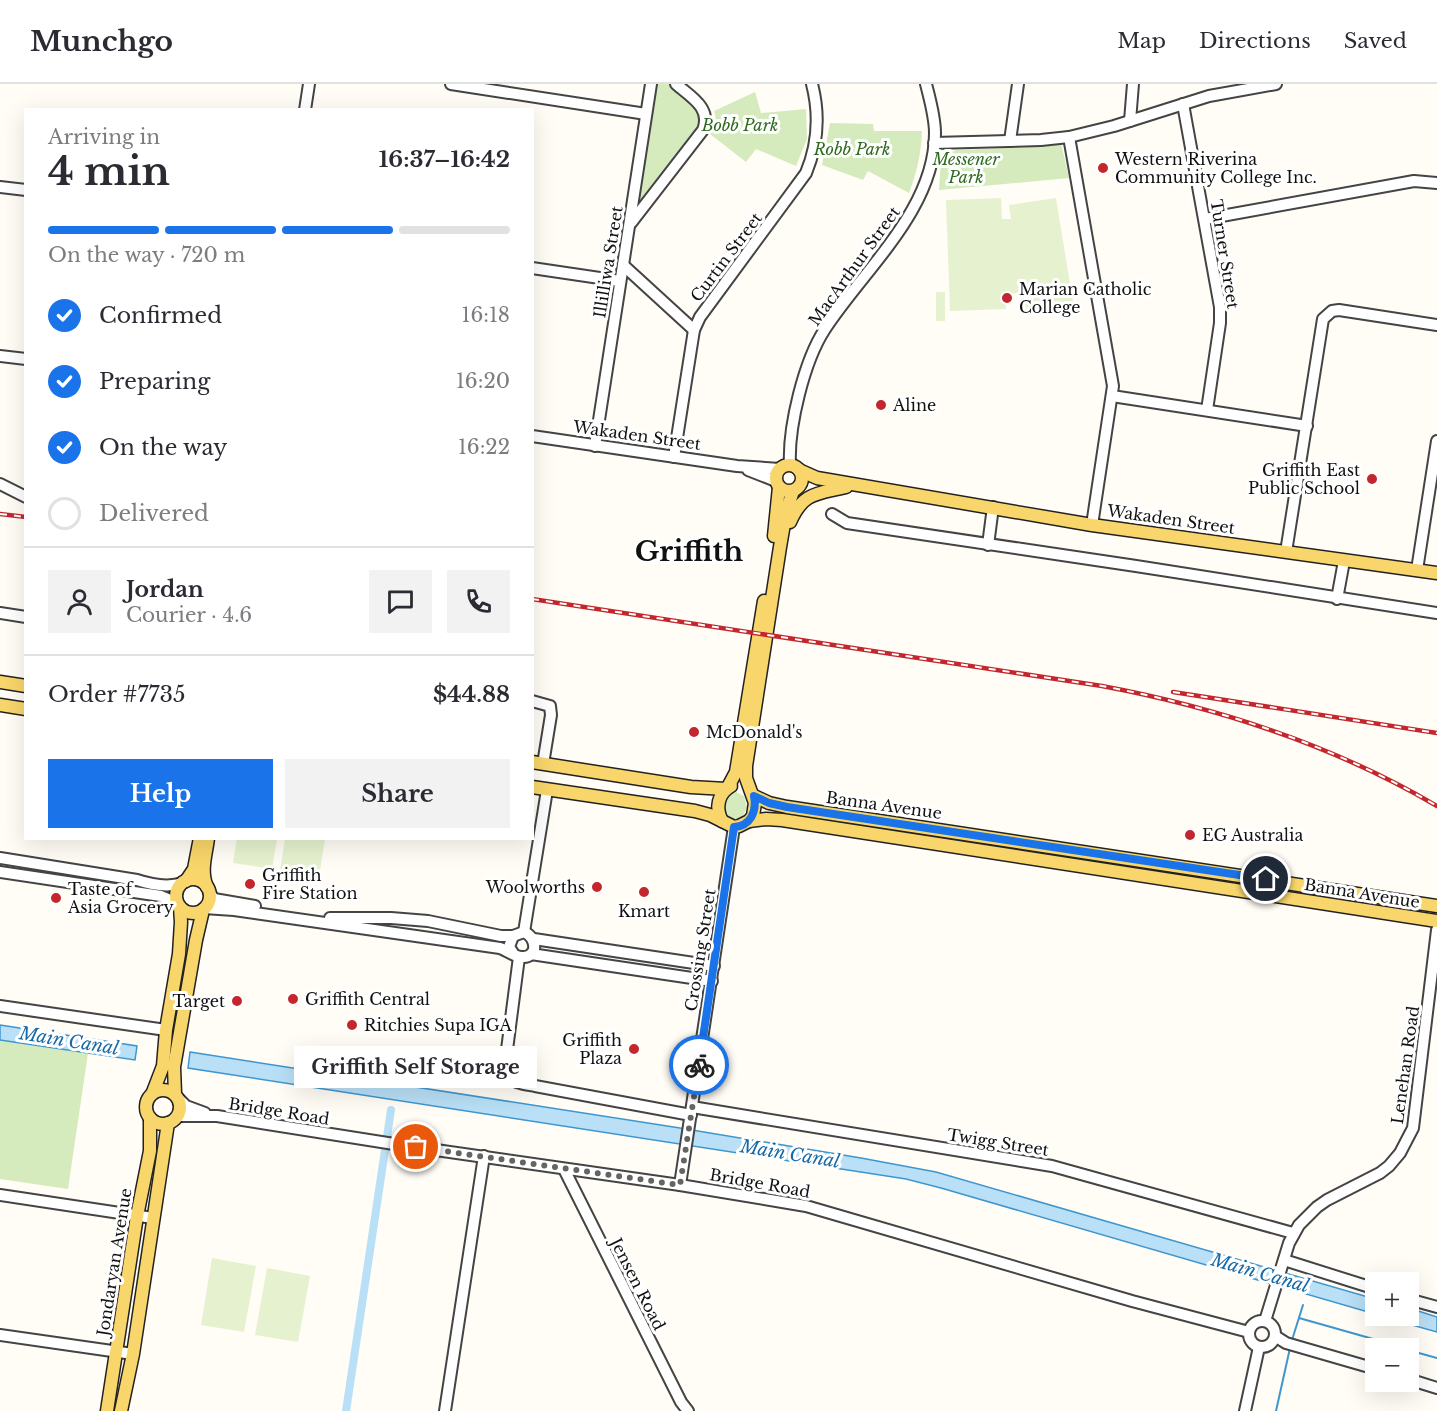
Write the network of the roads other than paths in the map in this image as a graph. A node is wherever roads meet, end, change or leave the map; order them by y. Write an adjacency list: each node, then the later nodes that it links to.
1 (309, 84): 12 (street)
2 (451, 84): 13 (street)
3 (651, 84): 13 (street, Illilliwa Street)
4 (676, 84): 22 (street)
5 (812, 84): 27 (street, Curtin Street)
6 (926, 84): 17 (street, MacArthur Street)
7 (1018, 84): 16 (street)
8 (1133, 84): 14 (street)
9 (1276, 84): 10 (street)
10 (1258, 86): 11 (street)
11 (1183, 104): 14 (street); 21 (street, Turner Street)
12 (305, 108)
13 (646, 114): 22 (street, Illilliwa Street)
14 (1130, 121): 15 (street)
15 (1069, 137): 16 (street); 30 (street)
16 (1010, 141): 17 (street)
17 (934, 143): 37 (street, MacArthur Street)
18 (1437, 183): 21 (street)
19 (0, 187): 20 (street)
20 (24, 190)
21 (1205, 219): 31 (street, Turner Street)
22 (630, 224): 23 (street, Illilliwa Street)
23 (623, 265): 25 (street, Illilliwa Street); 27 (street)
24 (534, 268): 25 (street)
25 (620, 281): 35 (street, Illilliwa Street)
26 (1437, 325): 32 (street)
27 (694, 330): 36 (street, Curtin Street)
28 (0, 356): 29 (street)
29 (24, 359)
30 (1112, 396): 31 (street); 45 (street)
31 (1207, 410): 32 (street)
32 (1307, 426): 48 (street)
33 (534, 436): 35 (street, Wakaden Street)
34 (1437, 441): 50 (street)
35 (596, 446): 36 (street, Wakaden Street)
36 (674, 457): 37 (street, Wakaden Street)
37 (785, 474): 40 (main road, Wakaden Street); 41 (main road); 41 (main road); 63 (main road)
38 (0, 484): 42 (street)
39 (846, 487): 40 (main road, Wakaden Street); 41 (main road, Wakaden Street); 47 (main road)
40 (870, 488): 43 (main road, Wakaden Street)
41 (795, 489): 47 (main road)
42 (24, 496)
43 (993, 507): 45 (main road, Wakaden Street); 46 (street)
44 (832, 514): 46 (street)
45 (1092, 525): 48 (main road, Wakaden Street)
46 (988, 545): 52 (street)
47 (780, 547): 65 (main road)
48 (1286, 552): 49 (main road, Wakaden Street)
49 (1344, 561): 50 (main road, Wakaden Street); 52 (street)
50 (1417, 570): 51 (main road, Wakaden Street)
51 (1437, 573)
52 (1337, 598): 53 (street)
53 (1437, 613)
54 (0, 614): 55 (street)
55 (24, 617)
56 (0, 682): 57 (main road)
57 (24, 686)
58 (534, 702): 61 (street)
59 (0, 705): 60 (main road)
60 (24, 709)
61 (538, 763): 63 (main road)
62 (534, 787): 64 (main road)
63 (727, 788): 65 (main road); 66 (main road)
64 (547, 790): 66 (main road); 84 (street)
65 (752, 794): 67 (main road); 78 (main road, Banna Avenue)
66 (722, 821): 68 (main road)
67 (749, 821): 68 (main road); 81 (main road, Banna Avenue)
68 (734, 827): 89 (street, Crossing Street)
69 (200, 840): 75 (main road)
70 (208, 840): 76 (main road)
71 (0, 858): 72 (street)
72 (23, 861): 74 (street); 75 (street)
73 (0, 872): 74 (street)
74 (20, 875): 77 (street)
75 (184, 882): 76 (main road); 77 (main road)
76 (208, 891): 79 (main road); 80 (street)
77 (179, 905): 79 (main road); 92 (main road)
78 (1437, 906)
79 (203, 909): 83 (street); 93 (main road)
80 (346, 917): 83 (street); 85 (street)
81 (1437, 921)
82 (1437, 930): 107 (street, Lenehan Road)
83 (392, 932): 88 (street)
84 (524, 932): 85 (street); 86 (street)
85 (513, 936): 88 (street)
86 (534, 939): 87 (street); 89 (street)
87 (531, 954): 88 (street); 90 (street)
88 (516, 955): 97 (street, Twigg Street)
89 (714, 966): 90 (street, Crossing Street)
90 (712, 981): 97 (street, Crossing Street)
91 (0, 1006): 92 (street)
92 (166, 1030): 93 (main road)
93 (171, 1047): 94 (main road)
94 (169, 1066): 95 (main road); 96 (main road)
95 (153, 1092): 96 (main road); 99 (main road)
96 (177, 1097): 98 (street, Bridge Road); 100 (main road)
97 (691, 1111): 103 (street, Crossing Street); 107 (street, Twigg Street)
98 (217, 1116): 100 (street, Bridge Road); 101 (street, Bridge Road)
99 (150, 1118): 100 (main road); 105 (main road, Jondaryan Avenue)
100 (173, 1120): 106 (main road, Jondaryan Avenue)
101 (484, 1156): 102 (street, Bridge Road); 124 (street)
102 (564, 1169): 103 (street, Bridge Road); 125 (street, Jensen Road)
103 (680, 1185): 113 (street, Bridge Road)
104 (0, 1195): 105 (street)
105 (136, 1216): 106 (street); 117 (main road, Jondaryan Avenue)
106 (153, 1218): 118 (main road, Jondaryan Avenue)
107 (1293, 1233): 108 (street, Lenehan Road)
108 (1283, 1265): 109 (street); 112 (street, Lenehan Road)
109 (1365, 1286)
110 (1419, 1302): 111 (street)
111 (1437, 1307)
112 (1265, 1321): 113 (street); 115 (street)
113 (1249, 1332): 116 (street)
114 (0, 1335): 117 (street)
115 (1275, 1336): 116 (street); 119 (street)
116 (1260, 1347): 126 (street)
117 (116, 1352): 118 (street); 122 (main road, Jondaryan Avenue)
118 (133, 1354): 123 (main road, Jondaryan Avenue)
119 (1365, 1367)
120 (1419, 1382): 121 (street)
121 (1437, 1388)
122 (107, 1411)
123 (122, 1411)
124 (445, 1411)
125 (688, 1411)
126 (1245, 1411)

